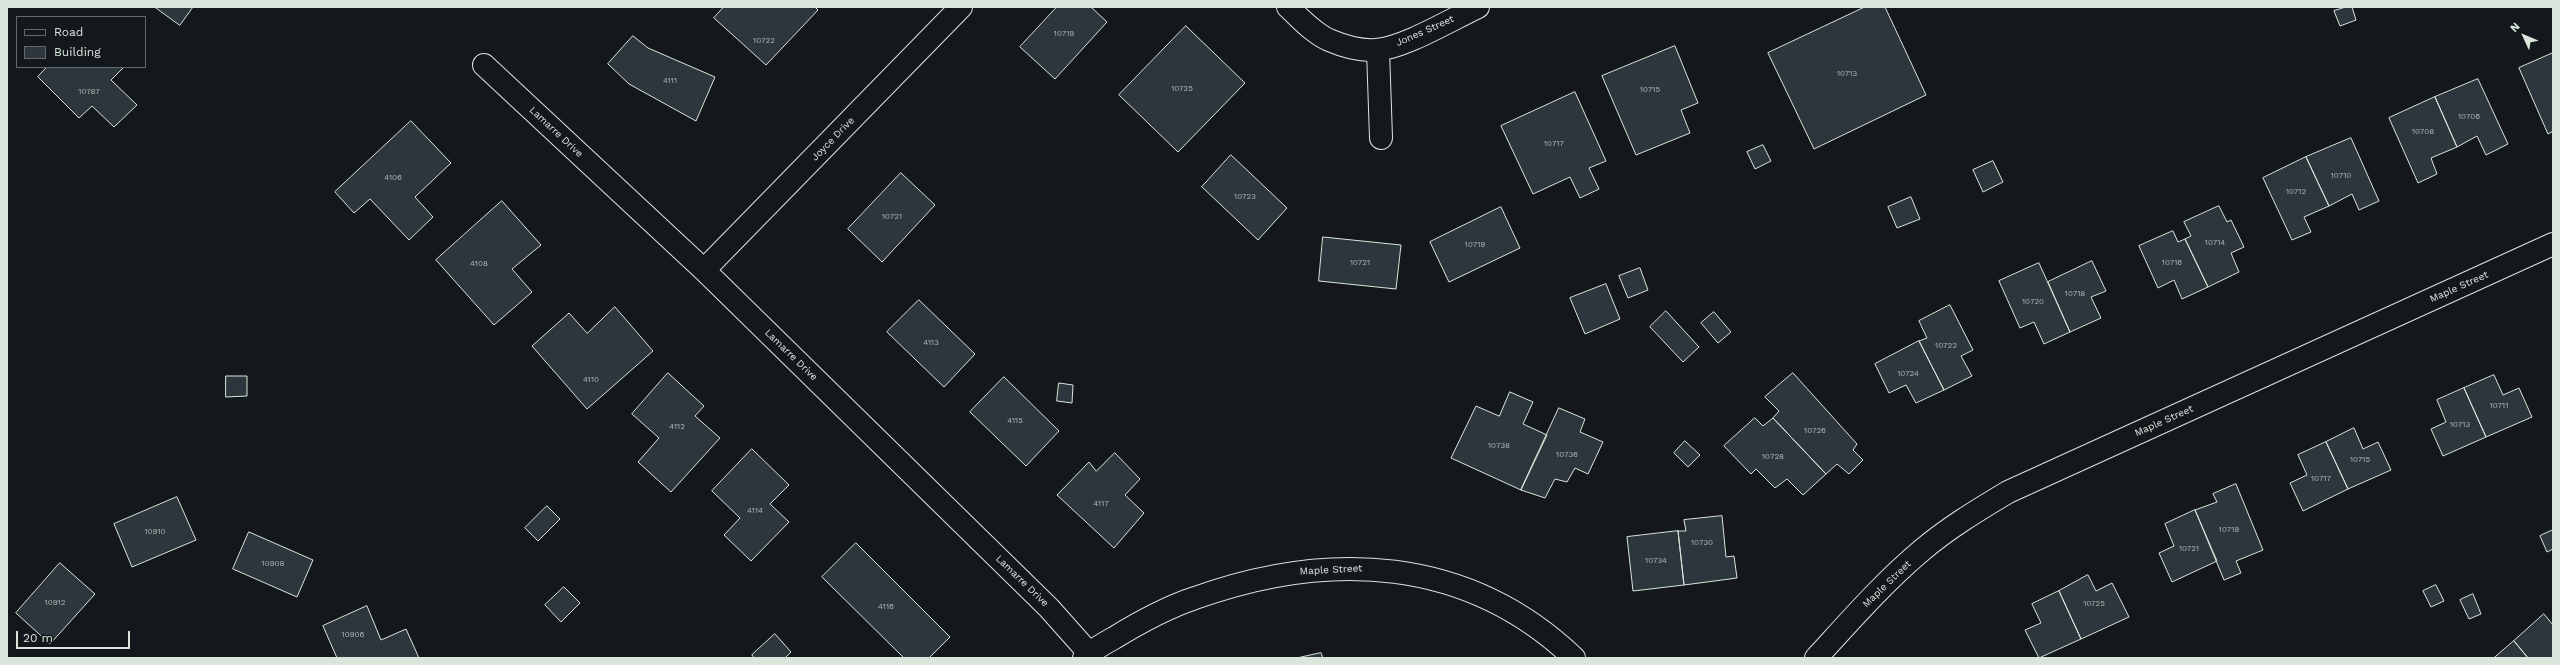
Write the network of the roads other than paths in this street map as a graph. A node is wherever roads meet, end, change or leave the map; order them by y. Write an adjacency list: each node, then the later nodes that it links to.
1 (961, 7): 8 (street, Joyce Drive)
2 (1288, 7): 4 (street, Jones Street)
3 (1478, 7): 4 (street, Jones Street)
4 (1378, 50): 6 (street)
5 (484, 65): 8 (street, Lamarre Drive)
6 (1381, 138)
7 (2553, 244): 11 (street, Maple Street)
8 (704, 270): 9 (street, Lamarre Drive)
9 (1086, 655): 10 (street, Maple Street)
10 (1574, 658)
11 (1816, 658)

